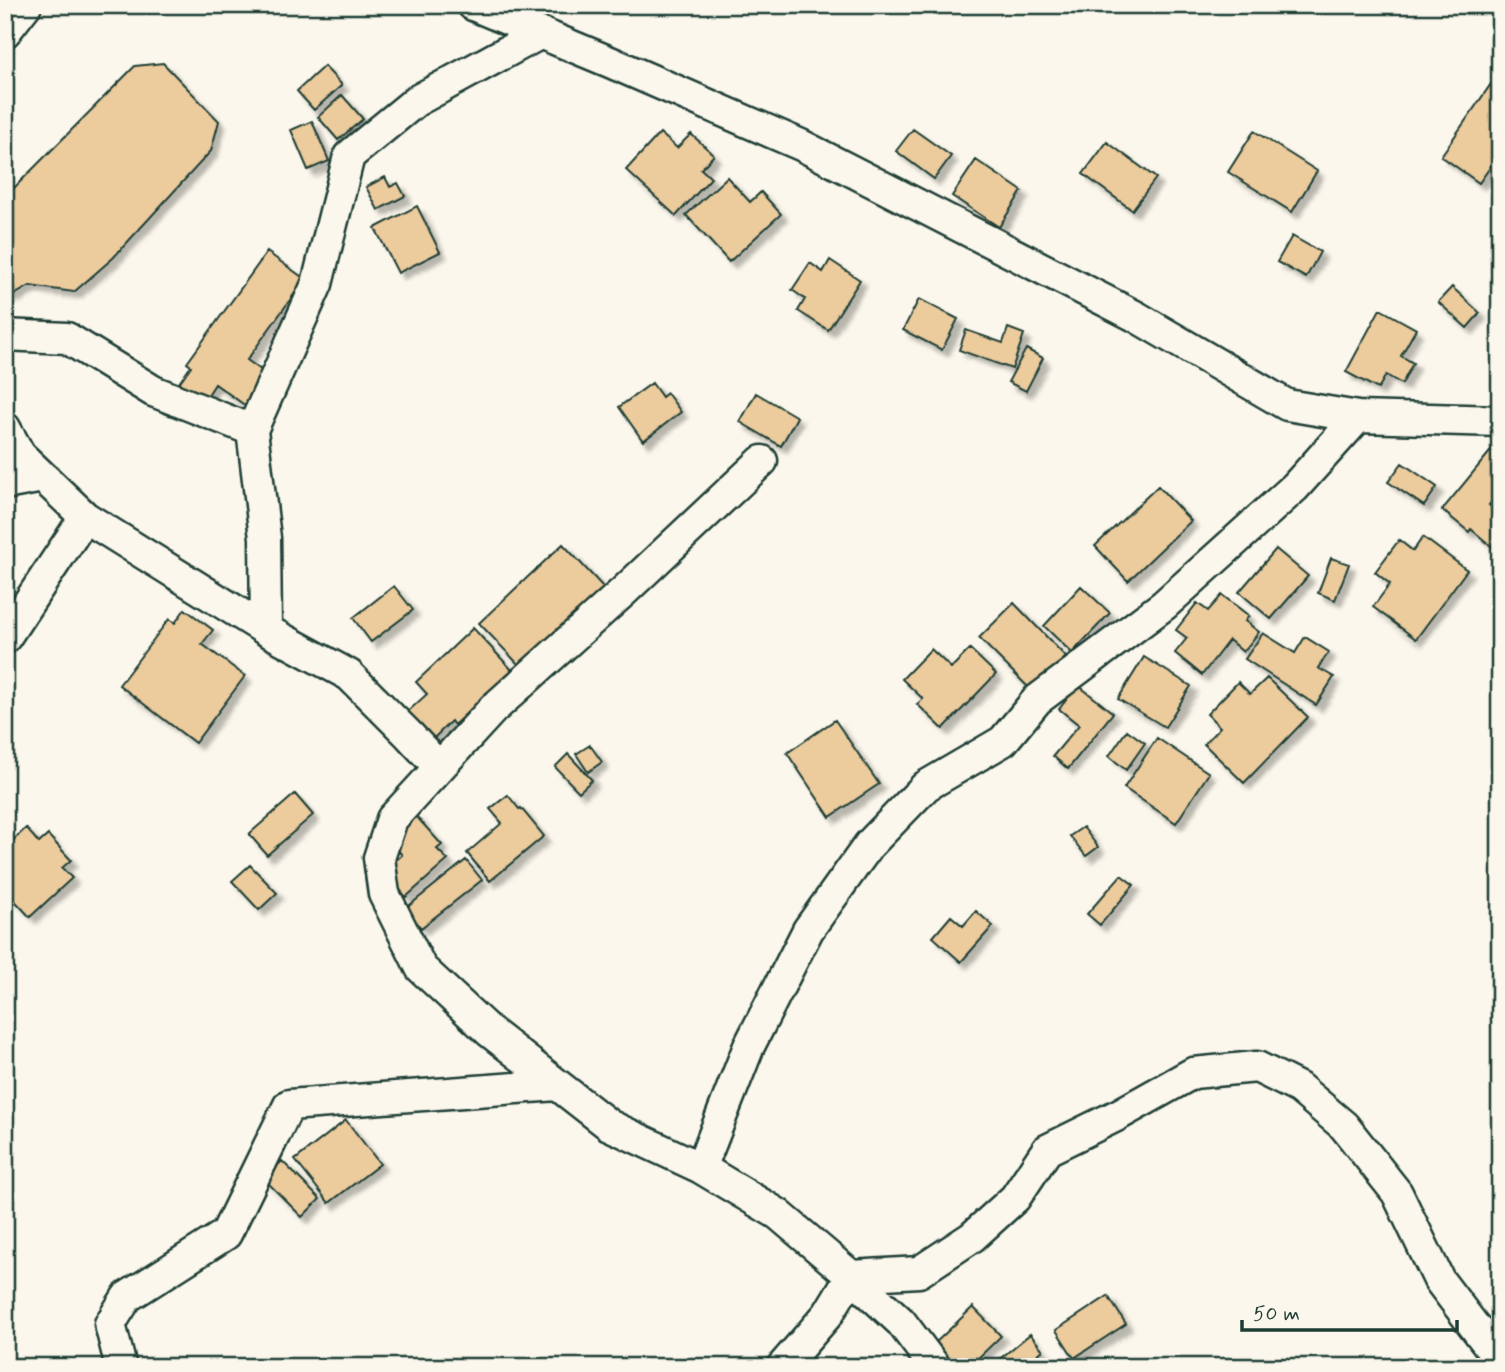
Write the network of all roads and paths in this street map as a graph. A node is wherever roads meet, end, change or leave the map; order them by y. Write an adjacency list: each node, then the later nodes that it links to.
1 (26, 5): 3 (street)
2 (473, 5): 4 (street)
3 (5, 32)
4 (541, 33): 6 (street); 9 (street)
5 (5, 335): 9 (street)
6 (1359, 417): 7 (street); 18 (street)
7 (1500, 421)
8 (5, 428): 11 (street)
9 (252, 430): 14 (street)
10 (762, 461): 16 (street)
11 (43, 477): 12 (street); 13 (street)
12 (5, 484)
13 (85, 517): 14 (street); 15 (street)
14 (266, 630): 16 (street)
15 (5, 638)
16 (439, 767): 17 (street)
17 (557, 1084): 18 (street); 21 (street)
18 (701, 1168): 19 (street)
19 (851, 1276): 20 (street); 22 (street); 23 (street)
20 (1493, 1351)
21 (121, 1367)
22 (782, 1367)
23 (935, 1367)

